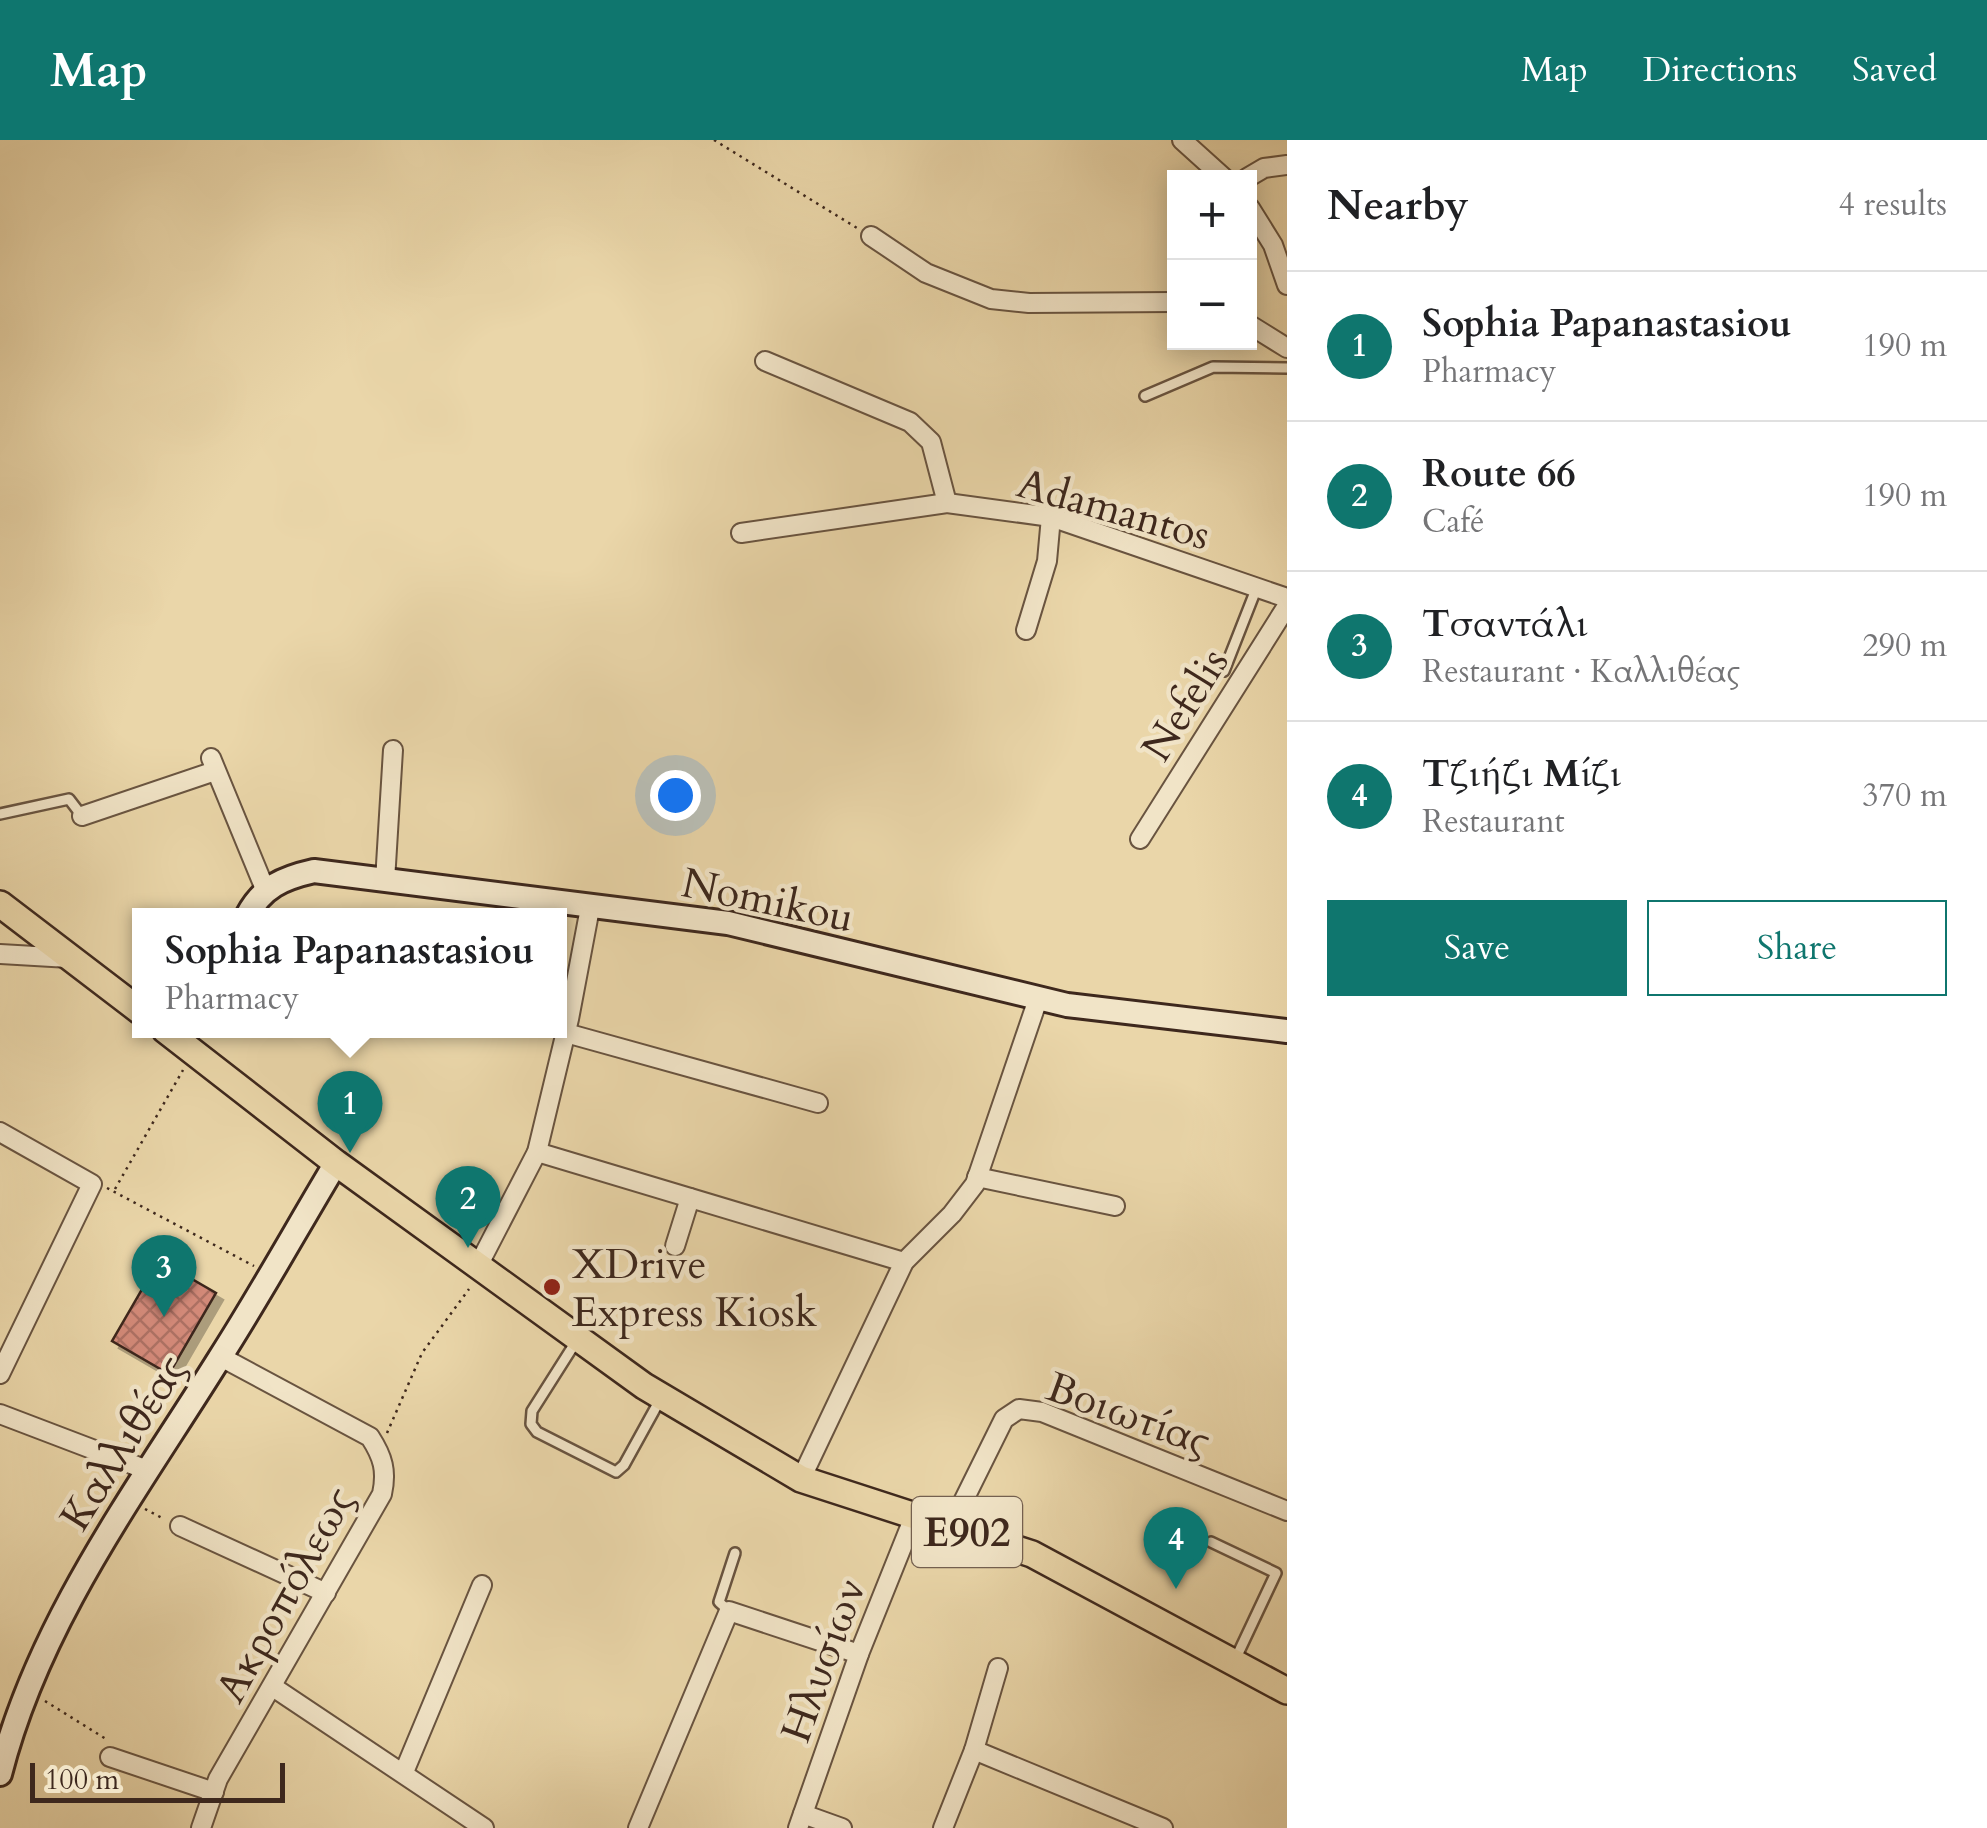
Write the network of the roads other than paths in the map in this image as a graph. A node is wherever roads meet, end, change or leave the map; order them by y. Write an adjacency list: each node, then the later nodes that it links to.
1 (1182, 140): 3 (street)
2 (1287, 164): 4 (street)
3 (1215, 170)
4 (1257, 172)
5 (1257, 219): 7 (street)
6 (871, 236): 8 (street)
7 (1287, 285)
8 (1167, 302)
9 (1257, 329): 10 (street)
10 (1287, 348)
11 (766, 361): 14 (street)
12 (1287, 368): 13 (lane)
13 (1146, 396)
14 (947, 503): 15 (street, Adamantos); 16 (street, Adamantos)
15 (1050, 517): 17 (street, Adamantos); 20 (street)
16 (741, 534)
17 (1256, 587): 18 (street, Adamantos); 21 (lane)
18 (1287, 598)
19 (1287, 606): 25 (street, Nefelis)
20 (1026, 630)
21 (1224, 671)
22 (394, 750): 26 (street)
23 (0, 814): 24 (lane)
24 (82, 816): 27 (street)
25 (1140, 839)
26 (385, 881): 27 (street, Nomikou); 30 (street, Nomikou)
27 (265, 889): 29 (street)
28 (0, 904): 32 (main road)
29 (252, 908)
30 (590, 908): 33 (street, Nomikou); 35 (street)
31 (0, 954): 32 (street)
32 (70, 958): 34 (main road)
33 (1038, 999): 36 (street, Nomikou); 44 (street)
34 (132, 1006)
35 (567, 1028)
36 (1287, 1031)
37 (567, 1033): 40 (street)
38 (565, 1038): 42 (street)
39 (183, 1039): 43 (main road, E902)
40 (818, 1103)
41 (0, 1132): 52 (street)
42 (537, 1152): 45 (street); 49 (street)
43 (336, 1164): 49 (main road, E902); 51 (street, Καλλιθέας)
44 (978, 1178): 46 (street); 48 (street)
45 (690, 1198): 47 (street); 48 (street)
46 (1115, 1206)
47 (676, 1246)
48 (904, 1262): 56 (street)
49 (482, 1266): 50 (main road, E902)
50 (578, 1337): 53 (main road, E902); 53 (lane)
51 (221, 1356): 55 (street, Καλλιθέας); 64 (street, Ακροπόλεως)
52 (0, 1374)
53 (662, 1396): 56 (main road, E902)
54 (0, 1414): 55 (street)
55 (147, 1470): 74 (street, Καλλιθέας)
56 (801, 1479): 58 (main road, E902)
57 (1287, 1511): 60 (street, Βοιωτίας)
58 (914, 1517): 60 (main road, E902); 66 (street, Ηλυσίων)
59 (180, 1526): 64 (street)
60 (951, 1526): 67 (main road, E902)
61 (1211, 1542): 67 (lane)
62 (735, 1553): 65 (lane)
63 (482, 1584): 73 (street)
64 (326, 1594): 69 (street, Ακροπόλεως)
65 (730, 1611): 66 (street); 79 (street)
66 (859, 1654): 76 (street, Ηλυσίων)
67 (1234, 1662): 70 (main road, E902)
68 (998, 1668): 71 (street)
69 (273, 1687): 73 (street); 75 (street, Ακροπόλεως)
70 (1287, 1690)
71 (974, 1750): 81 (street); 82 (street)
72 (110, 1756): 75 (street)
73 (404, 1772): 77 (street)
74 (0, 1774)
75 (214, 1792): 78 (street, Ακροπόλεως)
76 (801, 1821): 80 (street)
77 (471, 1825)
78 (202, 1828)
79 (638, 1828)
80 (842, 1828)
81 (943, 1828)
82 (1163, 1828)

